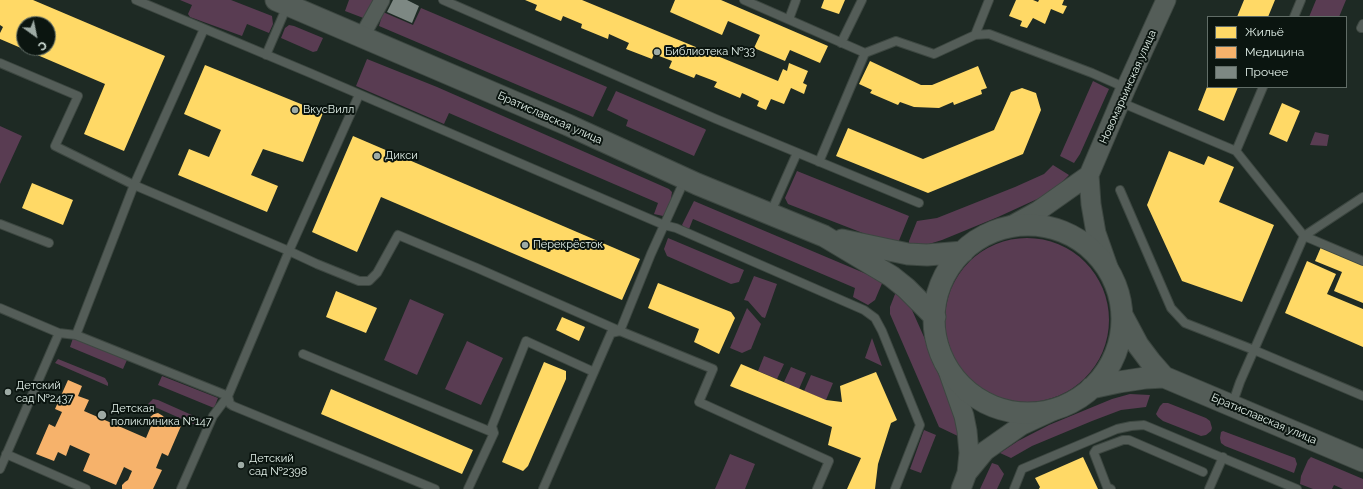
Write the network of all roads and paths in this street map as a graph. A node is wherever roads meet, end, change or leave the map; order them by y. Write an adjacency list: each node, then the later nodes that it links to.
1 (136, 0): 15 (lane)
2 (382, 0): 17 (street)
3 (443, 0): 26 (lane)
4 (744, 0): 12 (lane)
5 (796, 0): 12 (lane)
6 (862, 0): 18 (lane)
7 (989, 0): 16 (lane)
8 (1166, 0): 24 (street, Новомарьинская улица)
9 (1301, 0): 11 (lane)
10 (282, 2): 17 (main road, Братиславская улица); 20 (lane)
11 (1294, 16)
12 (789, 19): 18 (lane)
13 (1363, 24): 14 (lane)
14 (1363, 28)
15 (204, 29): 20 (lane); 30 (lane)
16 (975, 35): 19 (lane); 24 (lane)
17 (362, 36): 29 (main road, Братиславская улица)
18 (841, 43): 19 (lane)
19 (865, 53): 27 (lane)
20 (266, 55): 23 (lane)
21 (0, 62): 30 (lane)
22 (1263, 88): 25 (lane)
23 (359, 95): 36 (lane); 41 (lane)
24 (1123, 95): 25 (lane); 28 (street, Новомарьинская улица)
25 (1236, 152): 39 (lane)
26 (797, 153): 27 (lane); 34 (lane)
27 (819, 162): 33 (lane)
28 (1089, 175): 37 (street); 44 (street, Новомарьинская улица)
29 (685, 178): 34 (main road, Братиславская улица); 36 (lane)
30 (134, 185): 41 (lane); 50 (lane)
31 (1120, 190): 51 (lane)
32 (1363, 197): 39 (lane)
33 (919, 203)
34 (770, 214): 38 (main road, Братиславская улица)
35 (0, 224): 40 (lane)
36 (664, 225): 48 (lane); 75 (lane)
37 (1009, 227): 42 (main road, Братиславская улица); 44 (main road, Братиславская улица)
38 (824, 236): 42 (main road, Братиславская улица); 47 (main road, Братиславская улица)
39 (1304, 236): 43 (lane); 51 (lane)
40 (49, 243)
41 (289, 251): 48 (lane); 57 (lane)
42 (963, 252): 47 (main road, Братиславская улица)
43 (1363, 261)
44 (1109, 270): 46 (main road, Братиславская улица)
45 (0, 308): 49 (lane)
46 (1122, 314): 55 (main road, Братиславская улица); 56 (main road, Братиславская улица)
47 (934, 317): 53 (main road, Братиславская улица)
48 (620, 331): 54 (lane); 74 (lane)
49 (58, 333): 50 (lane); 62 (lane)
50 (76, 335): 57 (lane)
51 (1254, 350): 58 (lane); 59 (lane)
52 (303, 354): 61 (lane)
53 (945, 362): 60 (main road, Братиславская улица); 67 (street)
54 (594, 372): 61 (lane); 73 (lane)
55 (1164, 377): 56 (main road, Братиславская улица); 59 (main road, Братиславская улица)
56 (1091, 388): 60 (main road, Братиславская улица)
57 (228, 396): 68 (lane); 70 (lane)
58 (1363, 396)
59 (1231, 406): 64 (main road, Братиславская улица)
60 (1061, 407): 67 (street)
61 (494, 433): 72 (lane)
62 (6, 454): 65 (lane); 69 (lane)
63 (1223, 457): 76 (lane); 78 (lane); 79 (lane)
64 (1363, 461)
65 (0, 469)
66 (1203, 472): 77 (lane)
67 (964, 481)
68 (425, 487): 71 (lane)
69 (86, 489)
70 (181, 489)
71 (436, 489)
72 (468, 489)
73 (543, 489)
74 (817, 489)
75 (895, 489)
76 (1014, 489)
77 (1111, 489)
78 (1209, 489)
79 (1297, 489)

